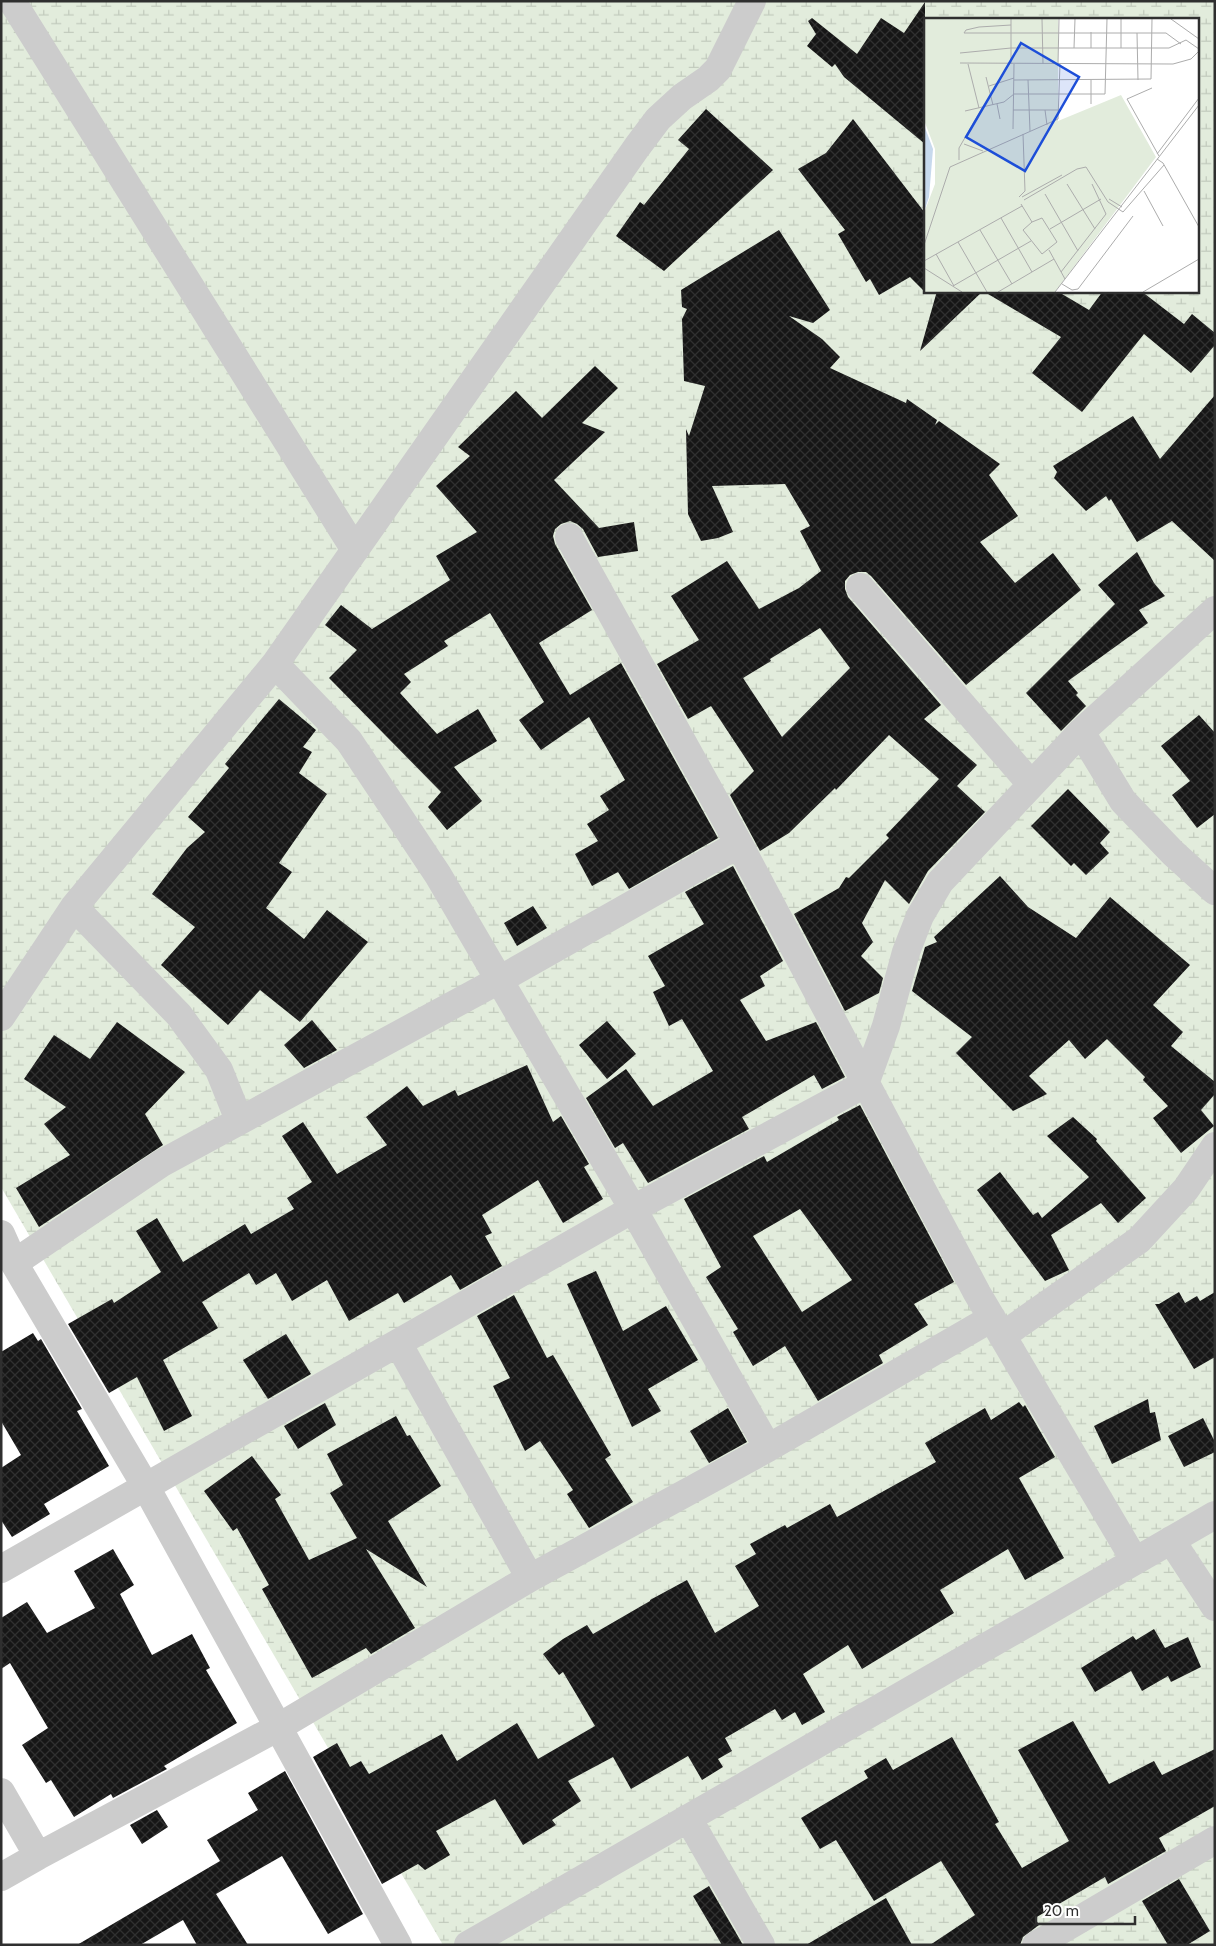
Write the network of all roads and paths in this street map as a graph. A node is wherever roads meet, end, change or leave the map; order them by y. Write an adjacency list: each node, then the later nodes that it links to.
1 (12, 1): 4 (street)
2 (752, 1): 4 (street)
3 (569, 537): 10 (street)
4 (356, 550): 7 (street)
5 (860, 587): 9 (street)
6 (1215, 610): 8 (street)
7 (275, 664): 12 (street); 13 (street)
8 (1082, 732): 9 (street); 11 (street)
9 (1031, 784): 15 (street)
10 (739, 844): 13 (street); 15 (street)
11 (1215, 891)
12 (74, 907): 14 (street); 16 (street)
13 (499, 980): 16 (street); 18 (street)
14 (1, 1017)
15 (865, 1084): 18 (street); 21 (street)
16 (240, 1120): 20 (street)
17 (1215, 1146): 21 (street)
18 (633, 1209): 22 (street); 23 (street)
19 (1, 1234): 20 (street)
20 (14, 1263): 24 (street)
21 (997, 1327): 23 (street); 27 (street)
22 (398, 1343): 24 (street); 29 (street)
23 (768, 1448): 29 (street)
24 (146, 1487): 28 (street); 31 (street)
25 (1215, 1515): 26 (street)
26 (1171, 1540): 27 (street); 30 (street)
27 (1135, 1561): 33 (street)
28 (1, 1569)
29 (530, 1578): 31 (street)
30 (1215, 1608)
31 (277, 1728): 35 (street); 37 (street)
32 (1, 1792): 35 (street)
33 (688, 1818): 38 (street); 39 (street)
34 (1215, 1840): 40 (street)
35 (38, 1856): 36 (street)
36 (1, 1877)
37 (398, 1945)
38 (468, 1945)
39 (761, 1945)
40 (1036, 1945)

